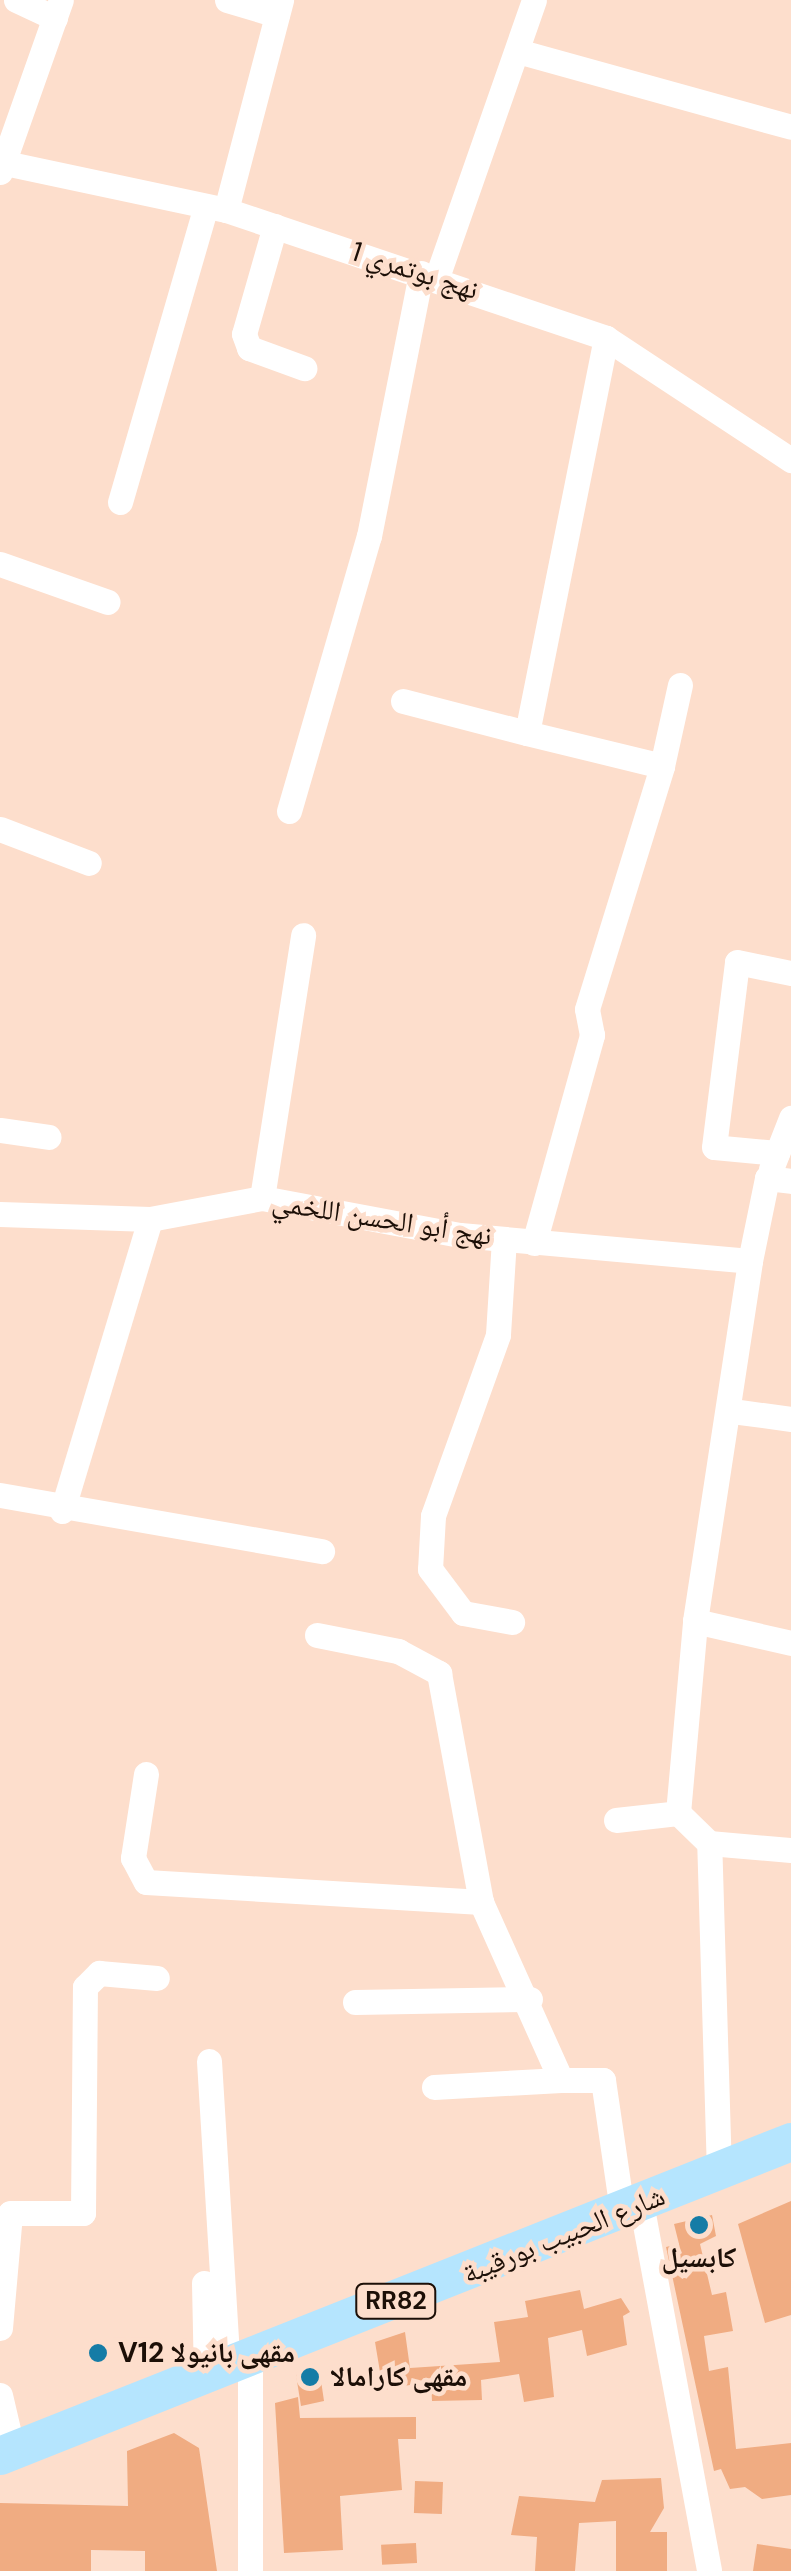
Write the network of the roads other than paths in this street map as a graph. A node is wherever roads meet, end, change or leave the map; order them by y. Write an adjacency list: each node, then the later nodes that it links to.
1 (16, 0): 5 (street)
2 (227, 0): 4 (street)
3 (534, 0): 6 (street)
4 (279, 8): 10 (street)
5 (58, 9): 8 (street, نهج بوتمري 1)
6 (521, 52): 7 (street); 12 (street)
7 (791, 127)
8 (8, 132): 9 (street, نهج بوتمري 1)
9 (2, 168): 10 (street, نهج بوتمري 1)
10 (216, 210): 11 (street, نهج بوتمري 1); 16 (street)
11 (275, 226): 12 (street, نهج بوتمري 1); 14 (street)
12 (429, 275): 13 (street, نهج بوتمري 1); 23 (street)
13 (606, 338): 15 (street, نهج بوتمري 1); 21 (street)
14 (304, 368)
15 (791, 460)
16 (120, 502)
17 (0, 564): 18 (street)
18 (108, 602)
19 (680, 685): 22 (street)
20 (403, 701): 21 (street)
21 (527, 732): 22 (street)
22 (662, 766): 37 (street)
23 (290, 811)
24 (0, 829): 25 (street)
25 (89, 863)
26 (303, 935): 33 (street)
27 (791, 972): 31 (street)
28 (791, 1118): 31 (street)
29 (0, 1130): 30 (street)
30 (50, 1137)
31 (777, 1153): 32 (street)
32 (779, 1180): 38 (street)
33 (262, 1198): 35 (street, نهج أبو الحسن اللخمي); 36 (street, نهج أبو الحسن اللخمي)
34 (0, 1214): 35 (street, نهج أبو الحسن اللخمي)
35 (150, 1219): 42 (street)
36 (504, 1239): 37 (street, نهج أبو الحسن اللخمي); 45 (street)
37 (534, 1243): 38 (street, نهج أبو الحسن اللخمي)
38 (750, 1261): 39 (street)
39 (732, 1411): 40 (street); 44 (street)
40 (791, 1419)
41 (0, 1495): 42 (street)
42 (62, 1511): 43 (street)
43 (322, 1550)
44 (695, 1621): 47 (street); 49 (street)
45 (512, 1622)
46 (317, 1635): 53 (street)
47 (791, 1643)
48 (146, 1774): 53 (street)
49 (678, 1813): 50 (street); 51 (street)
50 (616, 1820)
51 (709, 1843): 52 (street); 62 (street)
52 (791, 1850)
53 (480, 1902): 55 (street)
54 (157, 1978): 64 (street)
55 (530, 1999): 56 (street); 58 (street)
56 (355, 2002)
57 (208, 2061): 65 (street)
58 (561, 2080): 59 (street); 63 (street)
59 (434, 2087)
60 (193, 2127): 65 (street)
61 (791, 2142): 62 (main road, شارع الحبيب بورقيبة / RR82)
62 (720, 2173): 63 (main road, شارع الحبيب بورقيبة / RR82)
63 (632, 2207): 65 (main road, شارع الحبيب بورقيبة / RR82); 68 (street)
64 (0, 2328)
65 (228, 2369): 67 (main road, شارع الحبيب بورقيبة / RR82); 69 (street)
66 (0, 2394): 67 (street)
67 (6, 2454)
68 (709, 2570)
69 (250, 2571)

